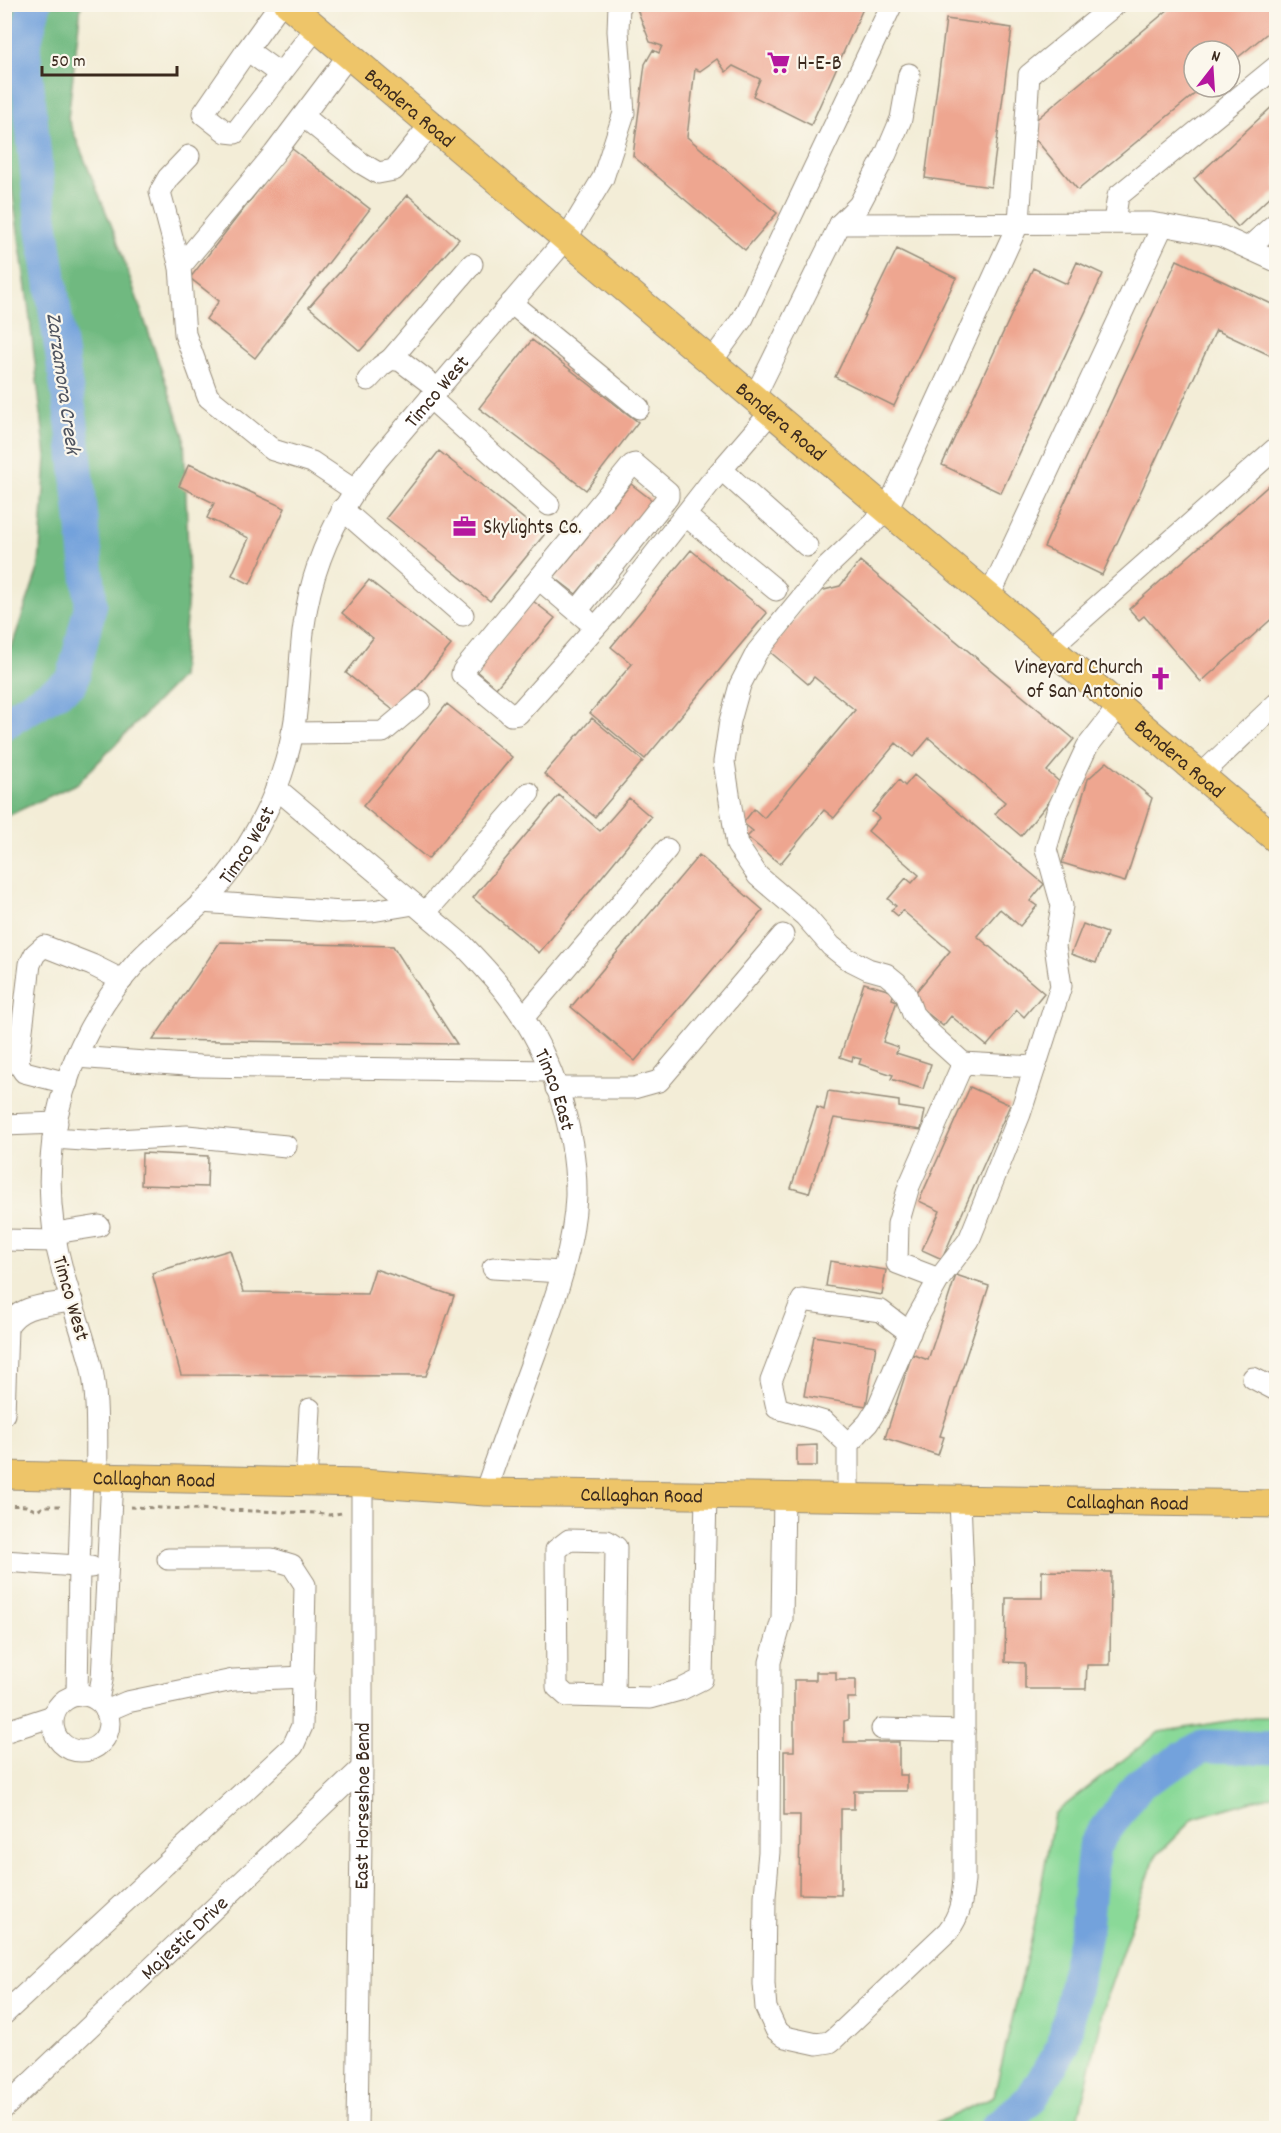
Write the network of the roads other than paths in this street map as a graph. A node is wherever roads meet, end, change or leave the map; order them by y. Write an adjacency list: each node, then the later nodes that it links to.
1 (280, 4): 7 (street)
2 (288, 4): 6 (main road, Bandera Road)
3 (619, 4): 20 (street, Timco West)
4 (892, 4): 27 (street)
5 (1116, 4): 15 (street)
6 (316, 28): 8 (main road, Bandera Road); 10 (street)
7 (247, 50): 10 (street); 10 (street)
8 (348, 56): 12 (street); 13 (main road, Bandera Road)
9 (1276, 67): 16 (street)
10 (280, 74)
11 (909, 74): 18 (street)
12 (303, 116): 13 (street); 24 (street)
13 (430, 125): 20 (main road, Bandera Road)
14 (189, 156): 24 (street)
15 (1019, 222): 16 (street); 18 (street); 37 (street)
16 (1114, 222): 19 (street)
17 (1276, 223): 21 (street)
18 (840, 224): 30 (street)
19 (1163, 225): 21 (street); 42 (street)
20 (566, 239): 25 (street, Timco West); 27 (main road, Bandera Road)
21 (1248, 248): 22 (street)
22 (1276, 261)
23 (472, 264): 26 (street)
24 (180, 267): 34 (street)
25 (511, 303): 29 (street, Timco West); 31 (street)
26 (391, 359): 28 (street); 29 (street)
27 (711, 362): 30 (main road, Bandera Road)
28 (368, 380)
29 (434, 394): 34 (street, Timco West); 35 (street)
30 (763, 405): 33 (street); 37 (main road, Bandera Road)
31 (639, 408)
32 (1276, 448): 46 (street)
33 (722, 470): 38 (street); 39 (street)
34 (354, 490): 36 (street, Timco West)
35 (549, 505)
36 (342, 509): 44 (street); 50 (street, Timco West)
37 (887, 510): 42 (main road, Bandera Road); 62 (street)
38 (685, 515): 41 (street); 45 (street)
39 (807, 546)
40 (538, 579): 43 (street); 43 (street); 45 (street)
41 (776, 590)
42 (989, 597): 46 (main road, Bandera Road)
43 (577, 611): 45 (street)
44 (463, 615)
45 (596, 627)
46 (1050, 648): 49 (main road, Bandera Road)
47 (420, 700): 50 (street)
48 (1276, 704): 51 (street)
49 (1119, 706): 51 (main road, Bandera Road); 63 (street)
50 (292, 733): 52 (street, Timco West)
51 (1200, 775): 54 (main road, Bandera Road)
52 (276, 788): 56 (street, Timco West); 57 (street, Timco East)
53 (529, 793): 57 (street)
54 (1274, 834)
55 (667, 849): 60 (street)
56 (201, 902): 57 (street); 59 (street, Timco West)
57 (420, 909): 60 (street, Timco East)
58 (783, 935): 64 (street)
59 (122, 980): 61 (street, Timco West); 65 (street)
60 (523, 1018): 64 (street, Timco East)
61 (76, 1057): 64 (street); 65 (street, Timco West)
62 (963, 1063): 63 (street); 74 (street)
63 (1035, 1067): 74 (street)
64 (553, 1079): 73 (street, Timco East)
65 (67, 1083): 67 (street, Timco West)
66 (4, 1125): 67 (street)
67 (55, 1130): 68 (street); 70 (street, Timco West)
68 (286, 1146)
69 (99, 1227): 70 (street)
70 (55, 1237): 71 (street); 75 (street, Timco West)
71 (4, 1240)
72 (493, 1268): 73 (street)
73 (562, 1272): 86 (street, Timco East)
74 (939, 1279): 76 (street)
75 (72, 1301): 80 (street); 83 (street, Timco West)
76 (910, 1333): 81 (street); 81 (street)
77 (1253, 1378): 78 (street)
78 (1276, 1390)
79 (310, 1409): 84 (street)
80 (4, 1414)
81 (848, 1444): 89 (street)
82 (4, 1475): 83 (main road, Callaghan Road)
83 (97, 1477): 84 (main road, Callaghan Road); 94 (street); 95 (street)
84 (306, 1483): 85 (main road, Callaghan Road)
85 (362, 1483): 86 (main road, Callaghan Road); 104 (street, East Horseshoe Bend)
86 (484, 1492): 87 (main road, Callaghan Road)
87 (706, 1495): 88 (main road, Callaghan Road); 98 (street)
88 (784, 1496): 89 (main road, Callaghan Road); 102 (street)
89 (848, 1497): 90 (main road, Callaghan Road)
90 (960, 1499): 91 (main road, Callaghan Road); 102 (street)
91 (1276, 1504)
92 (168, 1559): 96 (street)
93 (4, 1561): 94 (street)
94 (79, 1566): 95 (street); 97 (street)
95 (108, 1567): 99 (street)
96 (304, 1677): 99 (street); 105 (street)
97 (77, 1695): 99 (street); 100 (street)
98 (614, 1697): 98 (street)
99 (102, 1706): 100 (street)
100 (53, 1716): 103 (street)
101 (882, 1729): 102 (street)
102 (964, 1731)
103 (4, 1732)
104 (362, 1768): 106 (street, Majestic Drive); 107 (street, East Horseshoe Bend)
105 (4, 2014)
106 (4, 2108)
107 (357, 2128)

